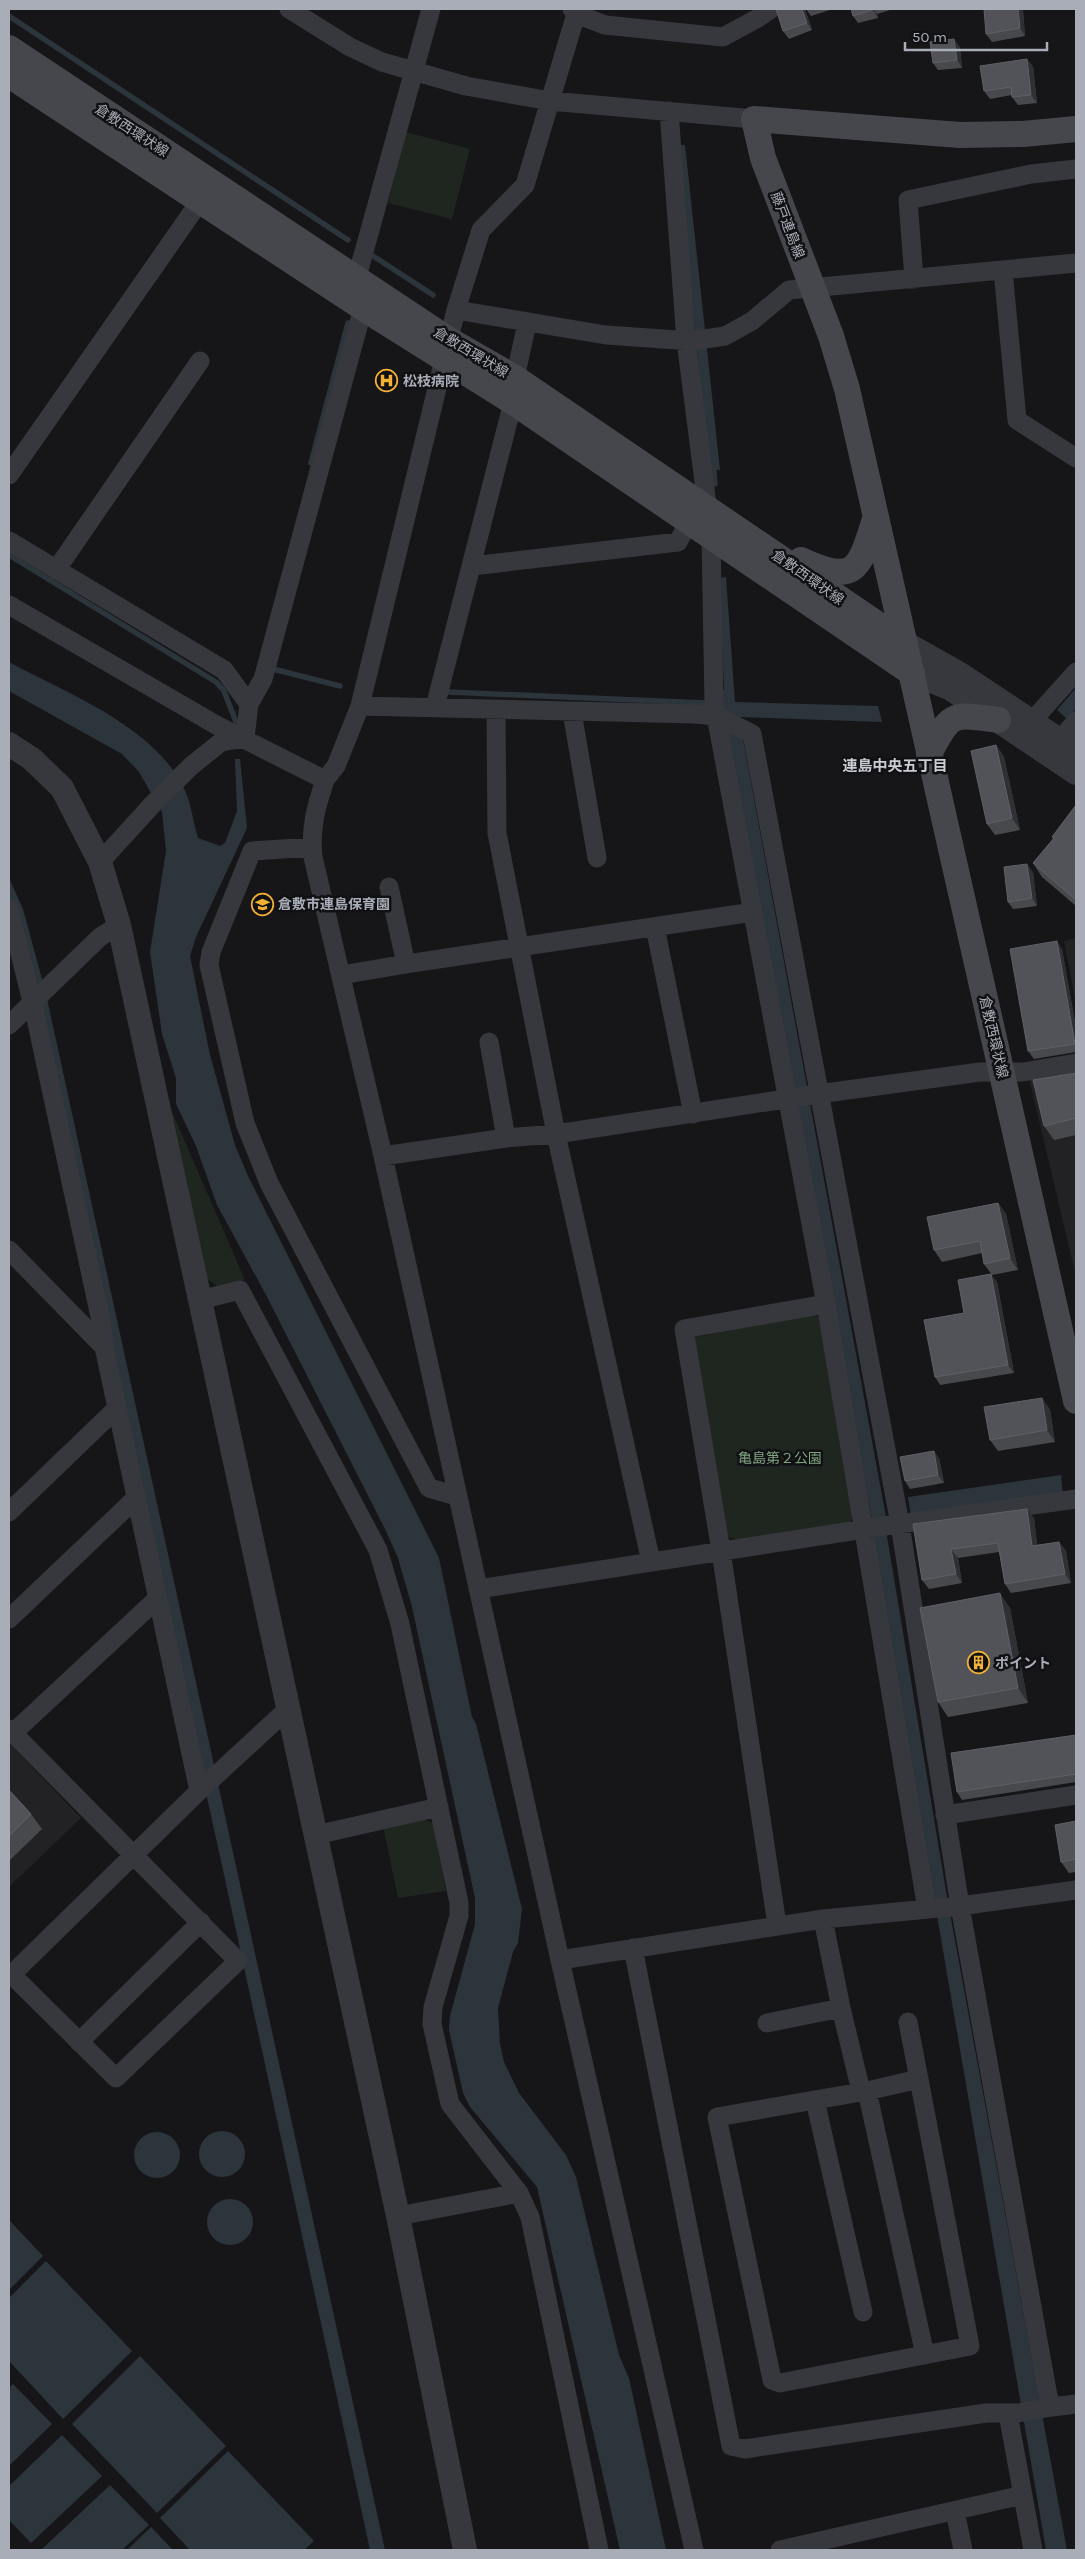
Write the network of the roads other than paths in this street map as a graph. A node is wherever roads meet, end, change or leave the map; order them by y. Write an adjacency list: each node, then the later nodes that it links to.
1 (289, 9): 6 (street)
2 (431, 9): 6 (street)
3 (771, 9): 4 (street)
4 (574, 11): 8 (street)
5 (9, 48): 13 (main road, 倉敷西環状線)
6 (414, 72): 8 (street); 16 (street)
7 (9, 75): 13 (main road, 倉敷西環状線)
8 (550, 102): 9 (street); 20 (street)
9 (668, 111): 10 (street); 22 (street)
10 (754, 119): 11 (main road); 18 (main road, 藤戸連島線)
11 (1076, 129)
12 (1076, 169): 17 (street)
13 (207, 192): 16 (main road, 倉敷西環状線); 19 (main road, 倉敷西環状線); 27 (street)
14 (1076, 263): 15 (street)
15 (1003, 270): 17 (street); 26 (street)
16 (357, 278): 23 (main road, 倉敷西環状線)
17 (914, 279): 18 (street)
18 (813, 289): 22 (street); 29 (main road, 藤戸連島線)
19 (363, 308): 23 (main road, 倉敷西環状線); 39 (street)
20 (456, 310): 21 (street); 23 (street)
21 (527, 323): 22 (street); 25 (street)
22 (696, 341): 28 (street)
23 (447, 350): 25 (main road, 倉敷西環状線); 40 (street)
24 (200, 361): 34 (street)
25 (514, 390): 28 (main road, 倉敷西環状線); 33 (street)
26 (1076, 458)
27 (9, 475)
28 (698, 515): 30 (main road, 倉敷西環状線); 31 (main road, 倉敷西環状線); 33 (street)
29 (875, 519): 31 (main road); 36 (main road, 藤戸連島線)
30 (711, 536): 38 (main road, 倉敷西環状線); 44 (street)
31 (757, 540): 36 (main road, 倉敷西環状線)
32 (9, 541): 34 (street)
33 (472, 566): 41 (street)
34 (56, 570): 39 (street)
35 (9, 605): 48 (street)
36 (905, 643): 38 (main road, 倉敷西環状線); 46 (street)
37 (1076, 672): 46 (street)
38 (912, 673): 45 (street); 51 (main road, 倉敷西環状線)
39 (249, 704): 48 (street)
40 (360, 706): 41 (street); 53 (street)
41 (436, 707): 42 (street)
42 (496, 709): 43 (street); 62 (street)
43 (572, 712): 44 (street); 55 (street)
44 (720, 718): 59 (street); 70 (street)
45 (998, 720): 51 (main road); 52 (street)
46 (1032, 721): 50 (street)
47 (1076, 721): 50 (street)
48 (245, 738): 53 (street); 56 (street)
49 (9, 744): 56 (street)
50 (1068, 745)
51 (929, 754): 69 (main road, 倉敷西環状線)
52 (1076, 773)
53 (325, 780): 54 (street)
54 (312, 847): 64 (street); 82 (street)
55 (597, 858)
56 (100, 862): 60 (street)
57 (389, 887): 63 (street)
58 (9, 908): 65 (street)
59 (753, 912): 61 (street); 71 (street)
60 (119, 925): 65 (street); 77 (street)
61 (655, 927): 62 (street); 72 (street)
62 (518, 947): 63 (street); 73 (street)
63 (406, 964): 64 (street)
64 (341, 976): 75 (street)
65 (37, 996): 66 (street); 79 (street)
66 (9, 1025)
67 (489, 1042): 74 (street)
68 (1076, 1063): 69 (street)
69 (1002, 1072): 70 (street); 80 (main road, 倉敷西環状線)
70 (814, 1094): 71 (street); 86 (street)
71 (789, 1099): 72 (street); 78 (street)
72 (693, 1114): 73 (street)
73 (556, 1134): 74 (street); 89 (street)
74 (506, 1138): 75 (street)
75 (383, 1156): 82 (street)
76 (9, 1250): 79 (street)
77 (200, 1300): 93 (street); 97 (street)
78 (826, 1304): 87 (street); 88 (street)
79 (104, 1347): 81 (street)
80 (1076, 1401)
81 (116, 1409): 83 (street); 85 (street)
82 (457, 1496): 90 (street)
83 (135, 1499): 91 (street); 92 (street)
84 (1076, 1499): 86 (street)
85 (9, 1512)
86 (896, 1524): 87 (street); 98 (street)
87 (867, 1528): 88 (street); 103 (street)
88 (721, 1551): 89 (street); 106 (street)
89 (651, 1562): 90 (street)
90 (478, 1589): 108 (street)
91 (157, 1599): 94 (street); 95 (street)
92 (9, 1619)
93 (290, 1707): 95 (street); 99 (street)
94 (11, 1731): 100 (street)
95 (202, 1789): 100 (street)
96 (1076, 1794): 98 (street)
97 (438, 1807): 99 (street); 117 (street)
98 (945, 1815): 102 (street)
99 (316, 1835): 118 (street)
100 (132, 1856): 105 (street); 109 (street)
101 (1076, 1890): 102 (street)
102 (957, 1907): 103 (street); 122 (street)
103 (929, 1909): 104 (street)
104 (823, 1919): 106 (street); 110 (street)
105 (201, 1922): 113 (street); 113 (street)
106 (777, 1925): 107 (street)
107 (633, 1948): 108 (street); 123 (street)
108 (560, 1960): 129 (street)
109 (10, 1975): 113 (street)
110 (841, 2008): 112 (street); 115 (street)
111 (908, 2022): 114 (street)
112 (767, 2023)
113 (79, 2042)
114 (920, 2079): 115 (street); 120 (street)
115 (864, 2091): 116 (street); 120 (street)
116 (815, 2100): 119 (street); 120 (street)
117 (519, 2193): 118 (street); 128 (street)
118 (398, 2216): 127 (street)
119 (863, 2312)
120 (925, 2355)
121 (1076, 2404): 122 (street)
122 (1049, 2408): 123 (street)
123 (1013, 2414): 124 (street)
124 (1022, 2495): 125 (street); 132 (street)
125 (955, 2511): 126 (street); 131 (street)
126 (838, 2544): 130 (street)
127 (465, 2550)
128 (597, 2550)
129 (694, 2550)
130 (780, 2550)
131 (963, 2550)
132 (1032, 2550)

